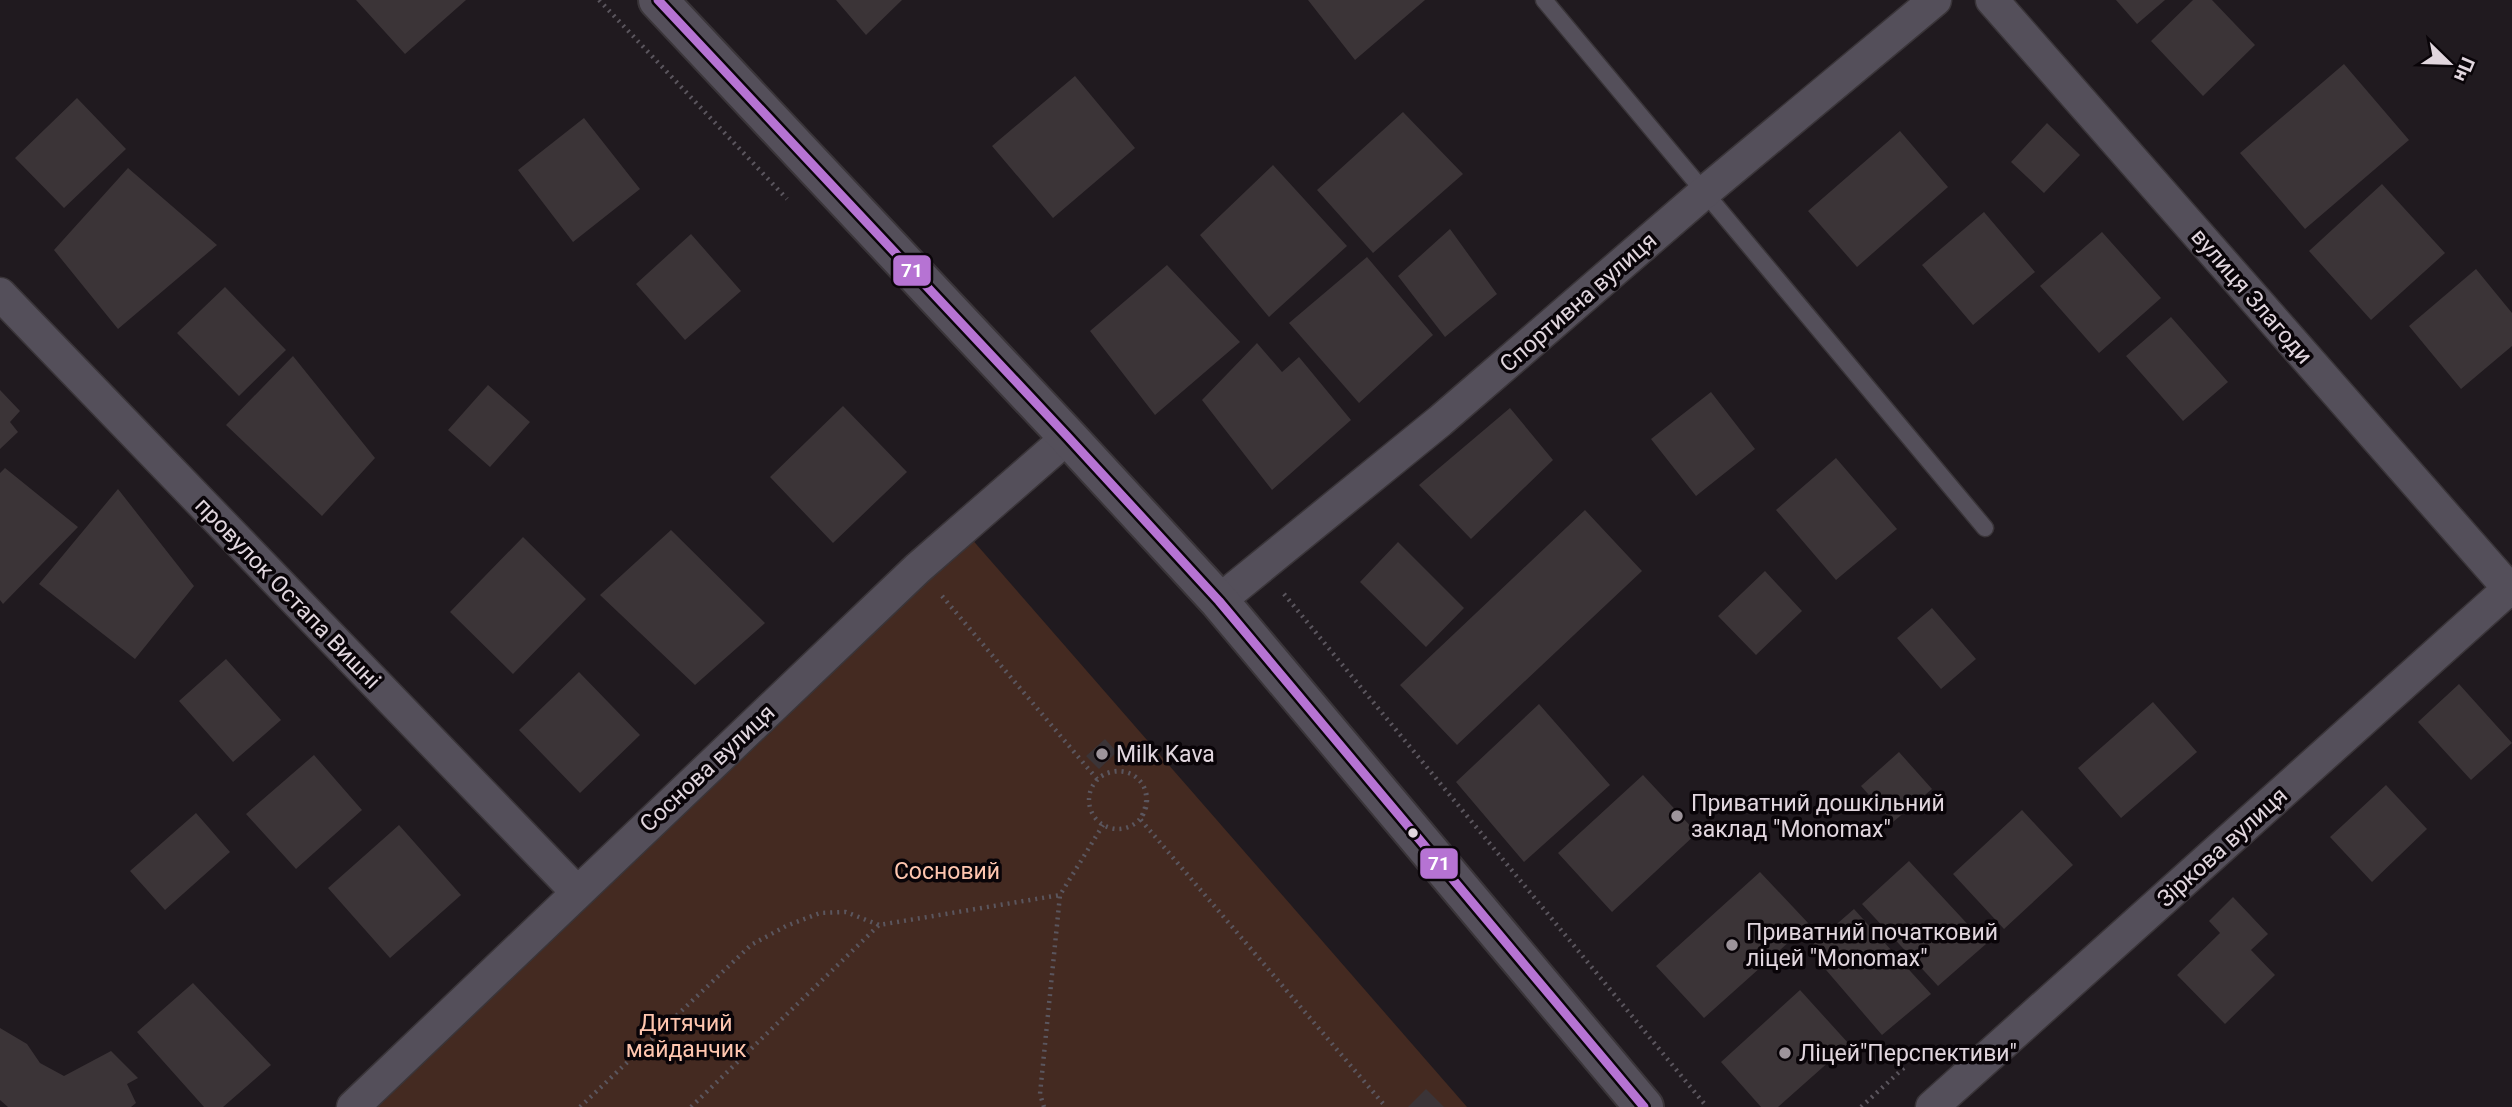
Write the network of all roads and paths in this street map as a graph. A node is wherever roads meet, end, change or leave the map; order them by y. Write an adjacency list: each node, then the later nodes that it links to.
1 (1544, 0): 5 (lane)
2 (1935, 0): 5 (street, Спортивна вулиця)
3 (1992, 0): 11 (street, вулиця Злагоди)
4 (675, 6): 7 (street)
5 (1706, 191): 8 (lane); 9 (street, Спортивна вулиця)
6 (0, 295): 16 (street, провулок Остапа Вишні)
7 (1068, 437): 10 (street, Соснова вулиця); 12 (street)
8 (1985, 528)
9 (1261, 566): 12 (street, Спортивна вулиця); 26 (path)
10 (918, 568): 13 (path); 16 (street, Соснова вулиця)
11 (2511, 589): 28 (street, Зіркова вулиця)
12 (1219, 601): 25 (street)
13 (1097, 779): 14 (path); 15 (path)
14 (1140, 819): 15 (path); 24 (path)
15 (1103, 825): 17 (path)
16 (577, 892): 20 (street, Соснова вулиця)
17 (1060, 895): 18 (path); 23 (path)
18 (879, 925): 21 (path); 22 (path)
19 (1908, 1065): 27 (path)
20 (354, 1107)
21 (580, 1107)
22 (691, 1107)
23 (1044, 1107)
24 (1386, 1107)
25 (1644, 1107)
26 (1707, 1107)
27 (1861, 1107)
28 (1932, 1107)

